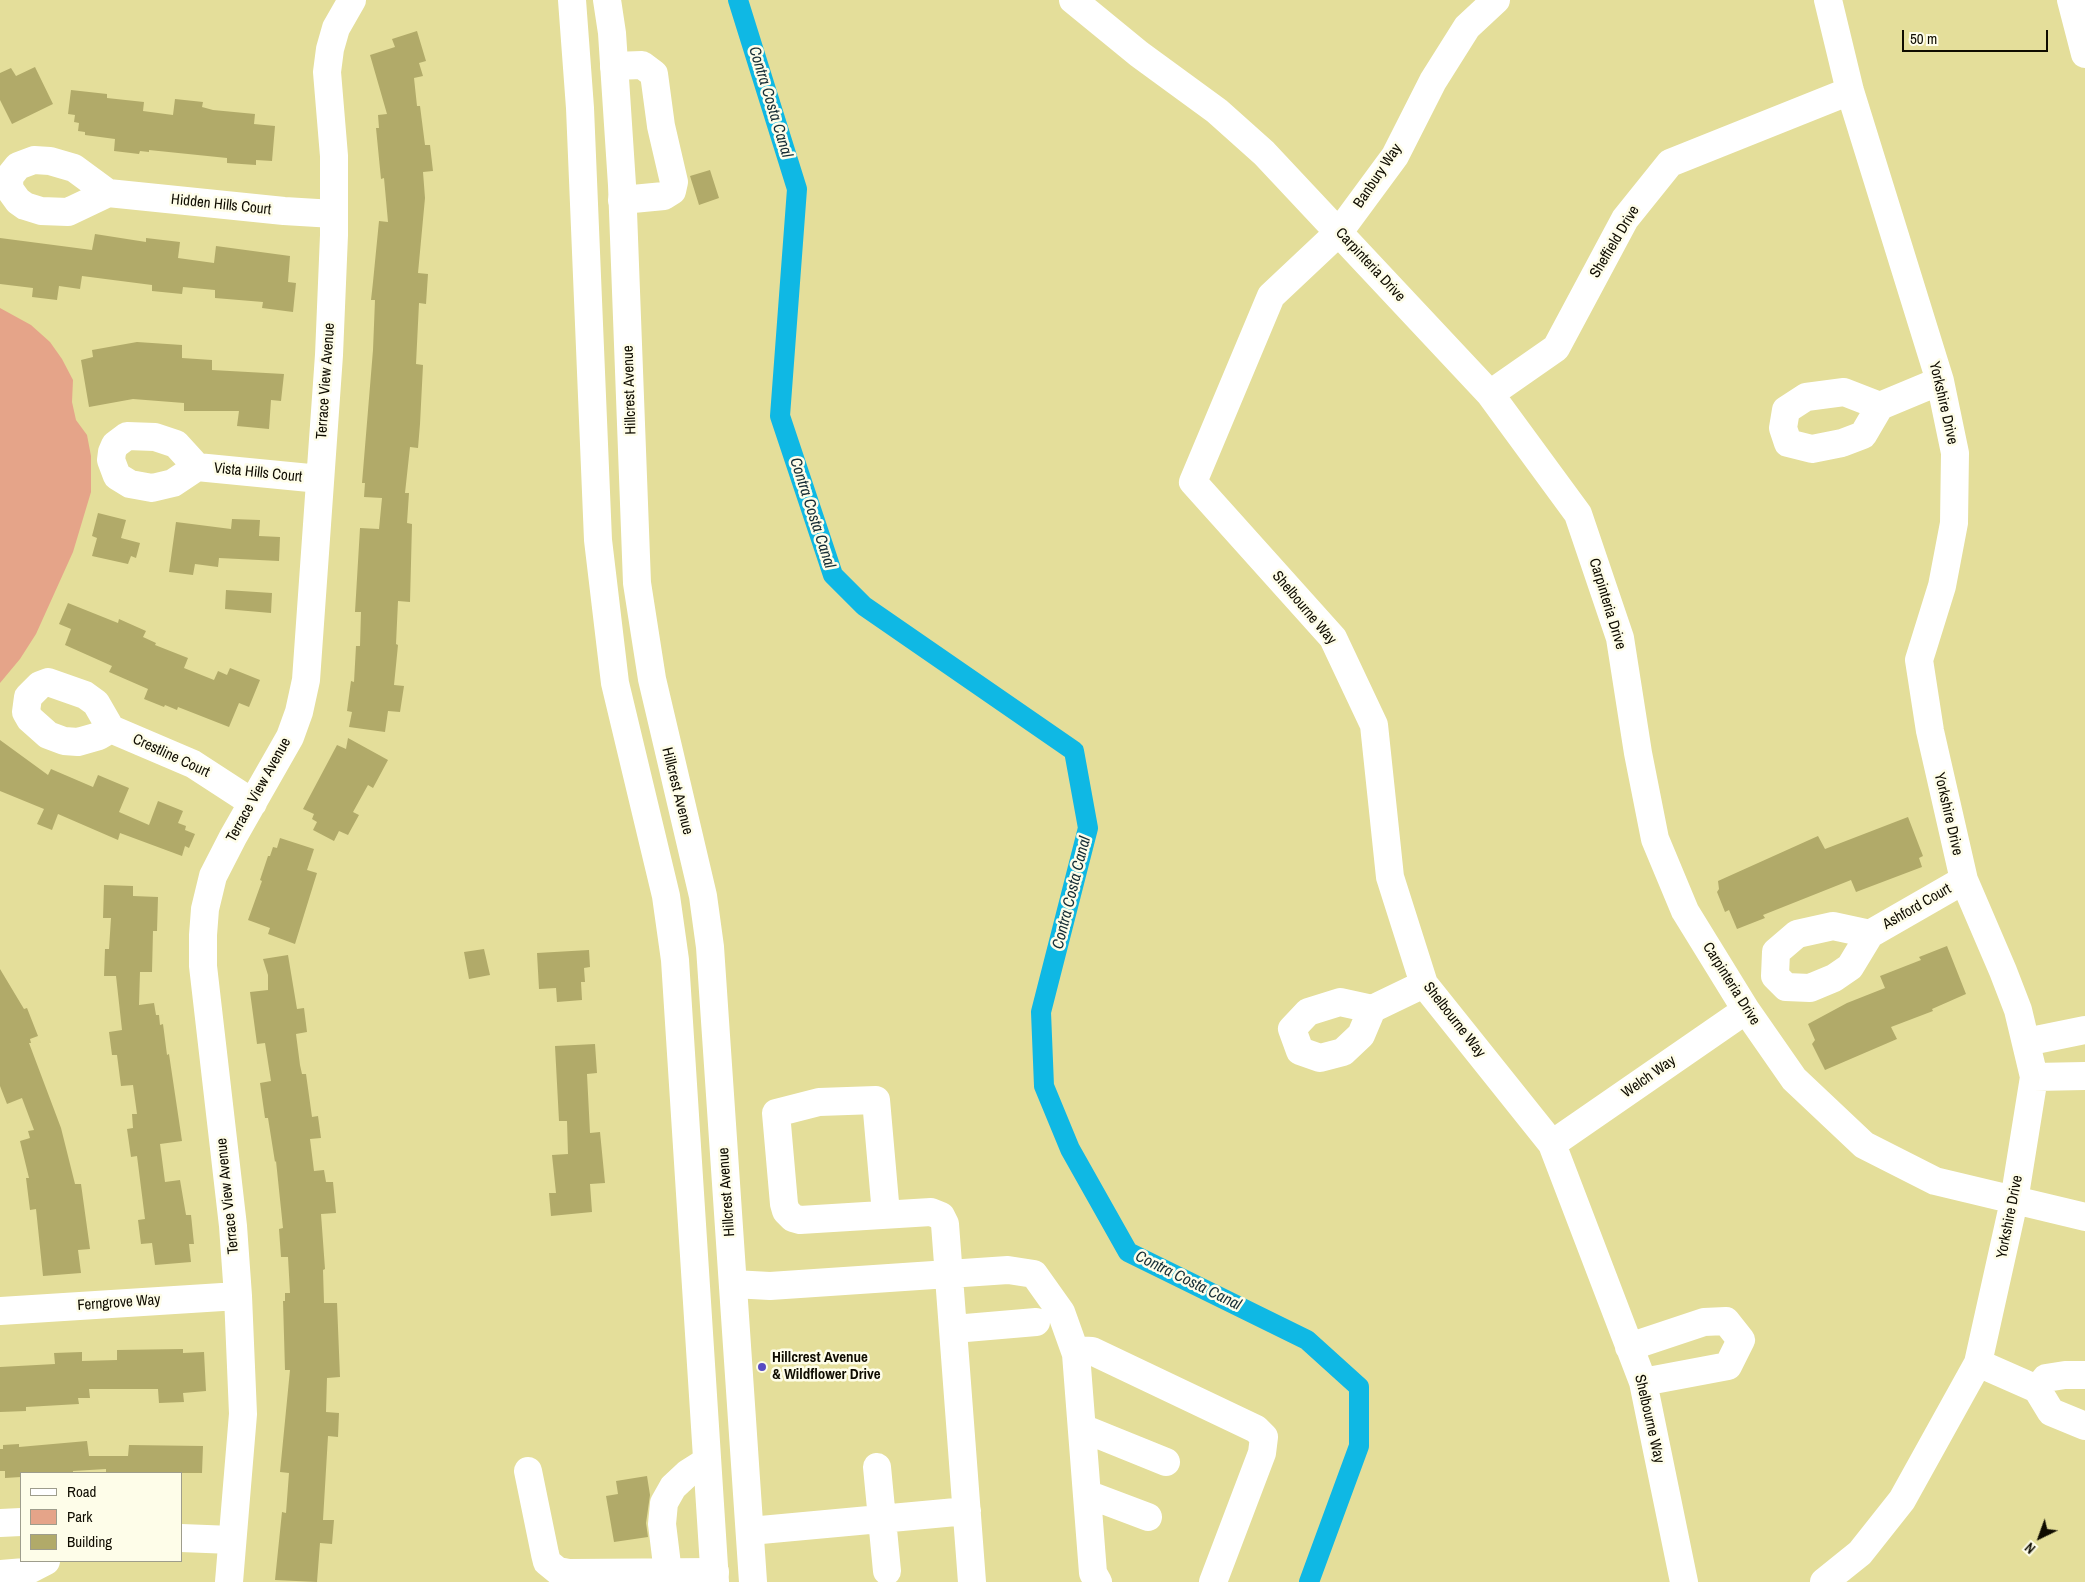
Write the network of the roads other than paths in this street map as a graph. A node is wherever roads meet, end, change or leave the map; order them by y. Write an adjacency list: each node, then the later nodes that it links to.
1 (352, 0): 13 (street, Terrace View Avenue)
2 (572, 0): 33 (street)
3 (607, 0): 9 (street, Hillcrest Avenue)
4 (1073, 0): 14 (street, Carpinteria Drive)
5 (1496, 0): 14 (street, Banbury Way)
6 (1828, 0): 10 (street, Yorkshire Drive)
7 (2071, 0): 8 (street)
8 (2085, 54)
9 (614, 66): 12 (street, Hillcrest Avenue); 12 (street)
10 (1850, 91): 15 (street, Yorkshire Drive); 16 (street, Sheffield Drive)
11 (108, 193): 13 (street, Hidden Hills Court)
12 (622, 200): 38 (street, Hillcrest Avenue)
13 (334, 214): 19 (street, Terrace View Avenue)
14 (1339, 232): 16 (street, Carpinteria Drive); 20 (street, Banbury Way)
15 (1940, 381): 17 (street); 23 (street, Yorkshire Drive)
16 (1490, 394): 27 (street, Carpinteria Drive)
17 (1880, 406)
18 (197, 467): 19 (street, Vista Hills Court)
19 (320, 479): 22 (street, Terrace View Avenue)
20 (1193, 482): 25 (street, Shelbourne Way)
21 (111, 729): 22 (street, Crestline Court)
22 (253, 803): 39 (street, Terrace View Avenue)
23 (1964, 880): 24 (street, Ashford Court); 29 (street, Yorkshire Drive)
24 (1870, 934)
25 (1424, 984): 26 (street); 32 (street, Shelbourne Way)
26 (1372, 1009)
27 (1746, 1010): 32 (street, Welch Way); 34 (street, Carpinteria Drive)
28 (2085, 1030): 29 (street)
29 (2026, 1042): 31 (street, Yorkshire Drive)
30 (2085, 1076): 31 (street)
31 (2034, 1077): 34 (street, Yorkshire Drive)
32 (1552, 1144): 43 (street, Shelbourne Way)
33 (687, 1155): 38 (street); 51 (street)
34 (2014, 1201): 36 (street, Carpinteria Drive); 45 (street, Yorkshire Drive)
35 (886, 1214): 35 (street); 37 (street)
36 (2085, 1217)
37 (950, 1275): 38 (street); 42 (street); 44 (street)
38 (733, 1284): 61 (street, Hillcrest Avenue)
39 (238, 1296): 40 (street, Ferngrove Way); 63 (street, Terrace View Avenue)
40 (0, 1311)
41 (1036, 1322): 42 (street)
42 (954, 1328): 56 (street)
43 (1629, 1347): 47 (street, Shelbourne Way); 47 (street)
44 (1075, 1350): 50 (street); 73 (street)
45 (1978, 1363): 48 (street); 75 (street, Yorkshire Drive)
46 (2085, 1375): 48 (street)
47 (1643, 1382): 74 (street, Shelbourne Way)
48 (2037, 1388): 49 (street)
49 (2085, 1426)
50 (1082, 1428): 52 (street); 55 (street)
51 (707, 1461): 66 (street); 68 (street)
52 (1166, 1462)
53 (877, 1467): 58 (street)
54 (528, 1471): 66 (street)
55 (1087, 1494): 57 (street); 72 (street)
56 (967, 1511): 58 (street); 71 (street)
57 (1148, 1517)
58 (882, 1519): 61 (street); 65 (street)
59 (20, 1522): 60 (street)
60 (0, 1524)
61 (750, 1531): 70 (street, Hillcrest Avenue)
62 (182, 1538): 63 (street)
63 (232, 1540): 69 (street, Terrace View Avenue)
64 (44, 1562): 67 (street)
65 (887, 1571)
66 (668, 1573): 68 (street)
67 (0, 1574)
68 (715, 1577)
69 (228, 1582)
70 (753, 1582)
71 (972, 1582)
72 (1098, 1582)
73 (1212, 1582)
74 (1684, 1582)
75 (1824, 1582)

